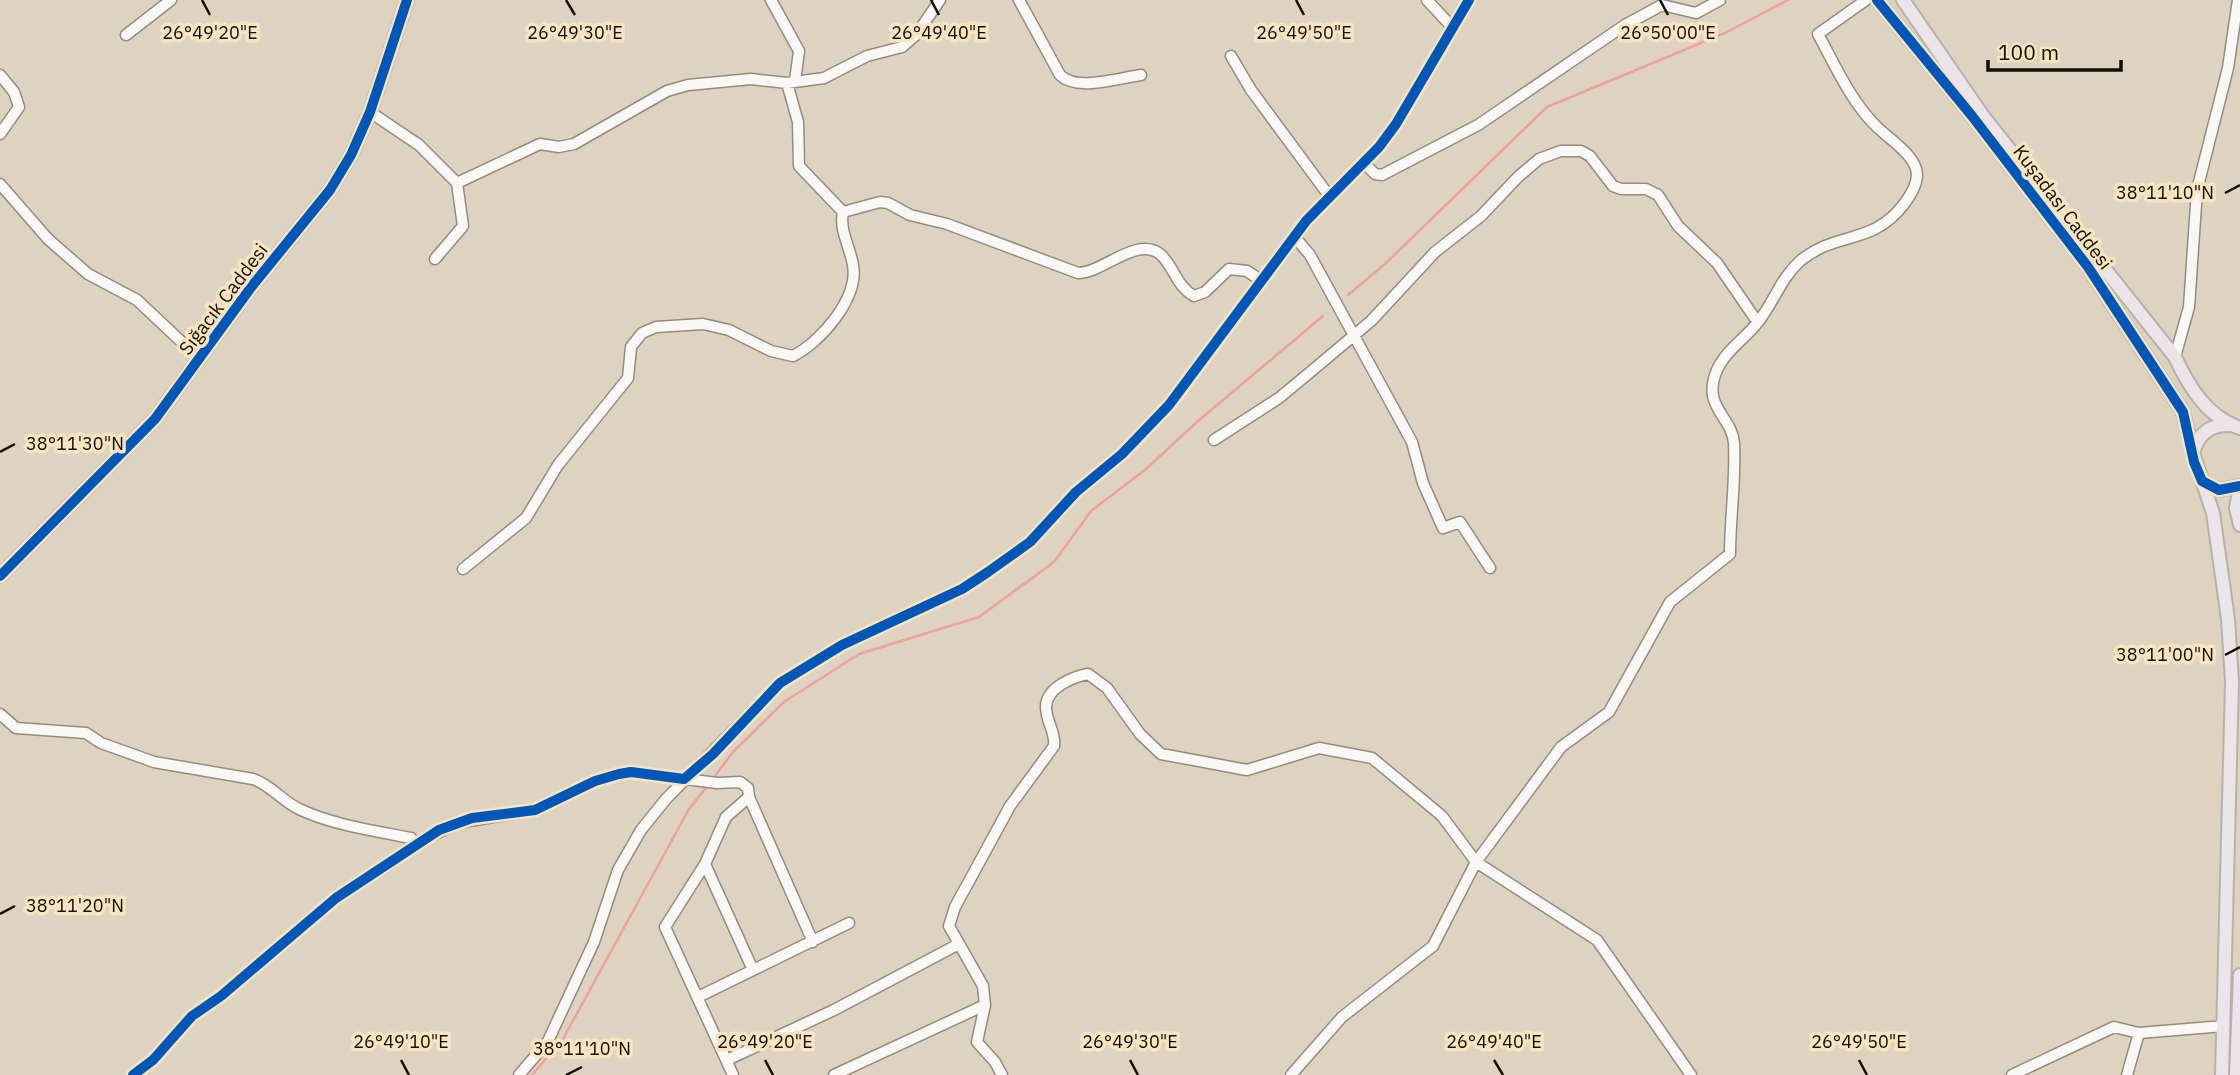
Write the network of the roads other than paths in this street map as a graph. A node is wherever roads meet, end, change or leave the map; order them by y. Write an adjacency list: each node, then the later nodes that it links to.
1 (171, 0): 14 (street)
2 (407, 0): 19 (main road, Sığacık Caddesi)
3 (771, 0): 18 (street)
4 (940, 0): 18 (street)
5 (1019, 0): 17 (street)
6 (1427, 0): 13 (street)
7 (1469, 0): 13 (street)
8 (1720, 0): 21 (street)
9 (1866, 0): 29 (street)
10 (1877, 0): 35 (main road, Kuşadası Caddesi)
11 (1903, 0): 32 (main road, Kuşadası Caddesi)
12 (2238, 0): 32 (street)
13 (1453, 28): 21 (street)
14 (126, 35)
15 (1231, 56): 24 (street)
16 (0, 75): 20 (street)
17 (1141, 75)
18 (791, 82): 22 (street); 25 (street)
19 (370, 112): 22 (street); 31 (main road, Sığacık Caddesi)
20 (0, 134)
21 (1364, 163): 24 (street)
22 (457, 183): 27 (street)
23 (0, 184): 31 (street)
24 (1330, 197): 26 (street)
25 (843, 212): 28 (street); 40 (street)
26 (1294, 236): 28 (street); 30 (street)
27 (435, 259)
28 (1262, 281): 43 (street)
29 (1760, 320): 30 (street); 46 (street)
30 (1354, 334): 34 (street); 39 (street)
31 (202, 353): 41 (main road, Sığacık Caddesi)
32 (2175, 357): 33 (main road, Kuşadası Caddesi)
33 (2235, 426): 35 (main road)
34 (1214, 440)
35 (2193, 453): 36 (main road, Kuşadası Caddesi)
36 (2202, 481): 37 (main road); 56 (main road)
37 (2240, 486): 38 (main road)
38 (2240, 525)
39 (1490, 568)
40 (463, 569)
41 (0, 576)
42 (0, 714): 45 (street)
43 (684, 779): 44 (street); 45 (street); 60 (street)
44 (748, 797): 47 (street); 49 (street)
45 (415, 844): 59 (street)
46 (1476, 862): 50 (street); 64 (street); 65 (street)
47 (705, 864): 51 (street); 53 (street)
48 (849, 923): 49 (street)
49 (813, 942): 51 (street)
50 (957, 945): 54 (street); 58 (street)
51 (753, 970): 53 (street)
52 (2240, 975): 55 (main road)
53 (698, 997): 58 (street)
54 (985, 1005): 62 (street); 63 (street)
55 (2239, 1024): 69 (main road)
56 (2224, 1026): 57 (street); 68 (main road)
57 (2139, 1033): 66 (street); 67 (street)
58 (727, 1060): 61 (street)
59 (134, 1075)
60 (519, 1075)
61 (733, 1075)
62 (834, 1075)
63 (1002, 1075)
64 (1291, 1075)
65 (1691, 1075)
66 (2012, 1075)
67 (2127, 1075)
68 (2222, 1075)
69 (2236, 1075)

